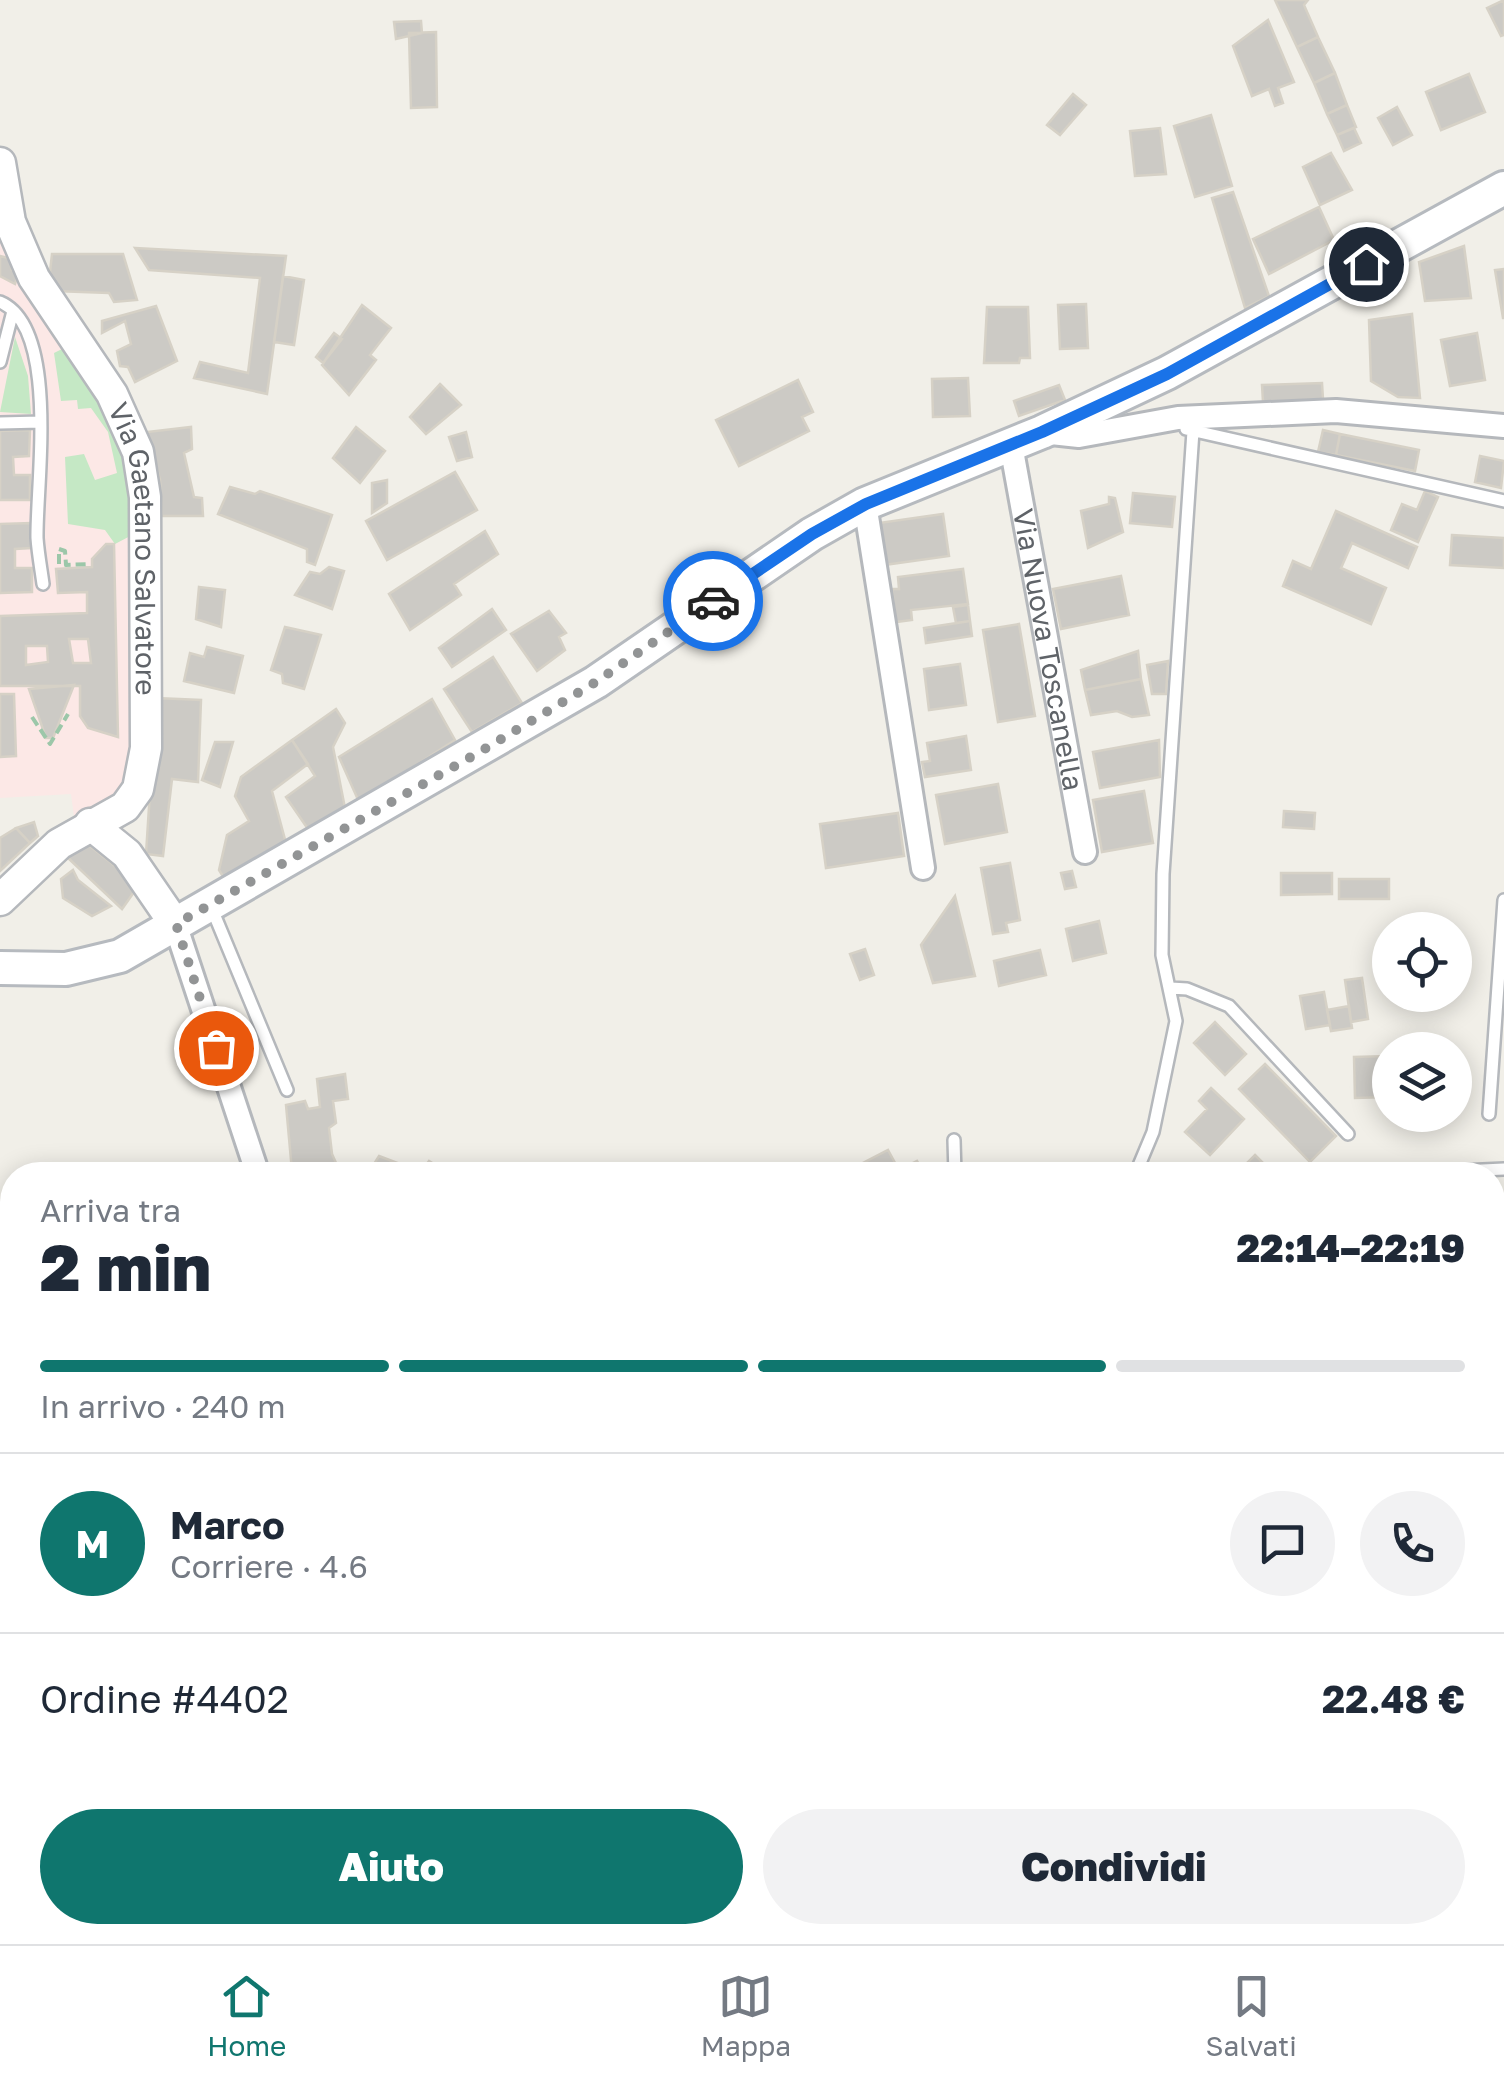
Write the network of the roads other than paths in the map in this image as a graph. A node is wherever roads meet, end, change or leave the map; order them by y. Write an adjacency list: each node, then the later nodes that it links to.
1 (0, 163): 3 (street, Via Gaetano Salvatore)
2 (1504, 188): 11 (main road)
3 (5, 222): 17 (street, Via Gaetano Salvatore)
4 (0, 302): 5 (lane)
5 (12, 311): 6 (lane); 7 (lane)
6 (0, 362)
7 (40, 422): 9 (lane); 16 (lane)
8 (1160, 422): 10 (street); 11 (street); 12 (lane)
9 (0, 423)
10 (1504, 426)
11 (1042, 432): 13 (main road)
12 (1193, 432): 14 (lane); 27 (lane)
13 (1010, 445): 15 (main road); 19 (street, Via Nuova Toscanella)
14 (1504, 501)
15 (866, 504): 21 (street); 24 (main road)
16 (43, 584)
17 (124, 807): 18 (street); 20 (street)
18 (90, 824): 20 (street); 22 (street)
19 (1085, 852)
20 (127, 854): 25 (street)
21 (923, 868)
22 (0, 900)
23 (1504, 900): 29 (lane)
24 (210, 904): 25 (main road); 28 (lane)
25 (176, 924): 26 (main road); 32 (street)
26 (0, 968)
27 (1171, 988): 30 (lane); 34 (lane)
28 (287, 1090)
29 (1489, 1114)
30 (1348, 1134)
31 (954, 1140): 33 (lane)
32 (254, 1162)
33 (955, 1162)
34 (1140, 1162)

